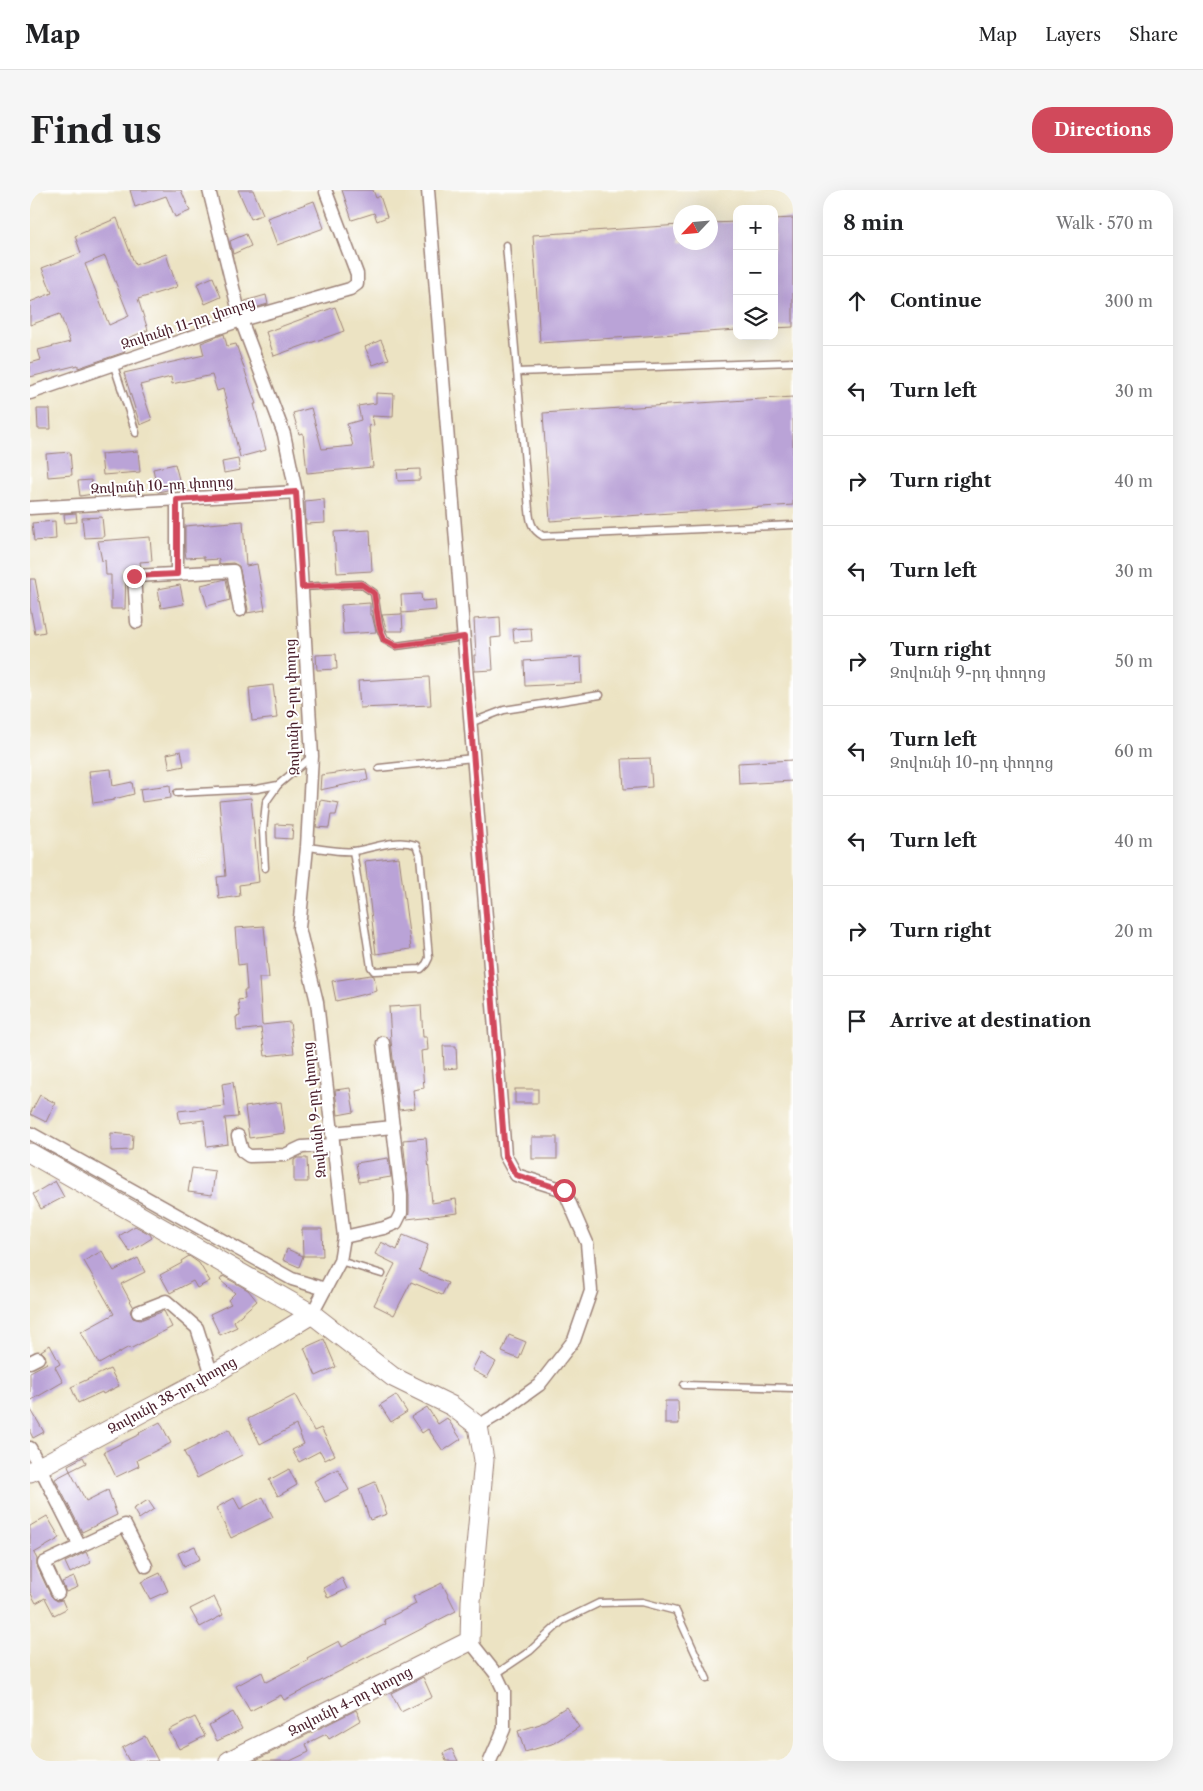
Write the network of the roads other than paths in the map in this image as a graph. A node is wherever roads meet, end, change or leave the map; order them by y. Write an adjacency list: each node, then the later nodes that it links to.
1 (209, 190): 5 (street, Զովունի 9-րդ փողոց)
2 (428, 190): 19 (street)
3 (326, 192): 5 (street, Զովունի 11-րդ փողոց)
4 (506, 246): 8 (lane)
5 (241, 320): 7 (street, Զովունի 11-րդ փողոց); 11 (street, Զովունի 9-րդ փողոց)
6 (793, 362): 8 (lane)
7 (113, 363): 9 (street, Զովունի 11-րդ փողոց); 10 (lane)
8 (517, 372): 14 (lane)
9 (30, 393)
10 (136, 432)
11 (296, 492): 12 (street, Զովունի 10-րդ փողոց); 16 (street, Զովունի 9-րդ փողոց)
12 (177, 500): 13 (street, Զովունի 10-րդ փողոց); 15 (street)
13 (30, 508)
14 (793, 525)
15 (177, 574): 17 (street); 18 (street)
16 (302, 587): 19 (lane); 22 (street, Զովունի 9-րդ փողոց)
17 (240, 610)
18 (136, 622)
19 (464, 637): 21 (street)
20 (600, 695): 21 (lane)
21 (470, 723): 23 (street)
22 (312, 756): 25 (lane); 27 (street, Զովունի 9-րդ փողոց)
23 (473, 758): 24 (lane); 45 (street)
24 (379, 768)
25 (278, 785): 26 (lane); 29 (lane)
26 (178, 793)
27 (306, 847): 28 (lane); 34 (street, Զովունի 9-րդ փողոց)
28 (353, 851): 28 (lane)
29 (265, 868)
30 (383, 1043): 31 (street)
31 (393, 1127): 34 (street); 36 (street)
32 (30, 1133): 39 (street)
33 (238, 1136): 34 (street)
34 (333, 1139): 36 (street, Զովունի 9-րդ փողոց)
35 (30, 1153): 41 (street)
36 (344, 1237): 37 (street, Զովունի 9-րդ փողոց)
37 (340, 1261): 38 (lane); 39 (street, Զովունի 9-րդ փողոց)
38 (382, 1274)
39 (325, 1289): 41 (street, Զովունի 9-րդ փողոց)
40 (138, 1312): 42 (street)
41 (312, 1314): 42 (street, Զովունի 38-րդ փողոց); 45 (street)
42 (212, 1374): 47 (street, Զովունի 38-րդ փողոց)
43 (684, 1385): 44 (lane)
44 (793, 1388)
45 (478, 1426): 51 (street)
46 (30, 1448): 47 (street)
47 (35, 1469): 48 (street)
48 (80, 1546): 49 (street); 50 (street)
49 (146, 1566)
50 (58, 1593)
51 (470, 1641): 52 (street); 54 (street, Զովունի 4-րդ փողոց)
52 (496, 1674): 53 (lane); 55 (street)
53 (707, 1679)
54 (229, 1761)
55 (490, 1761)

